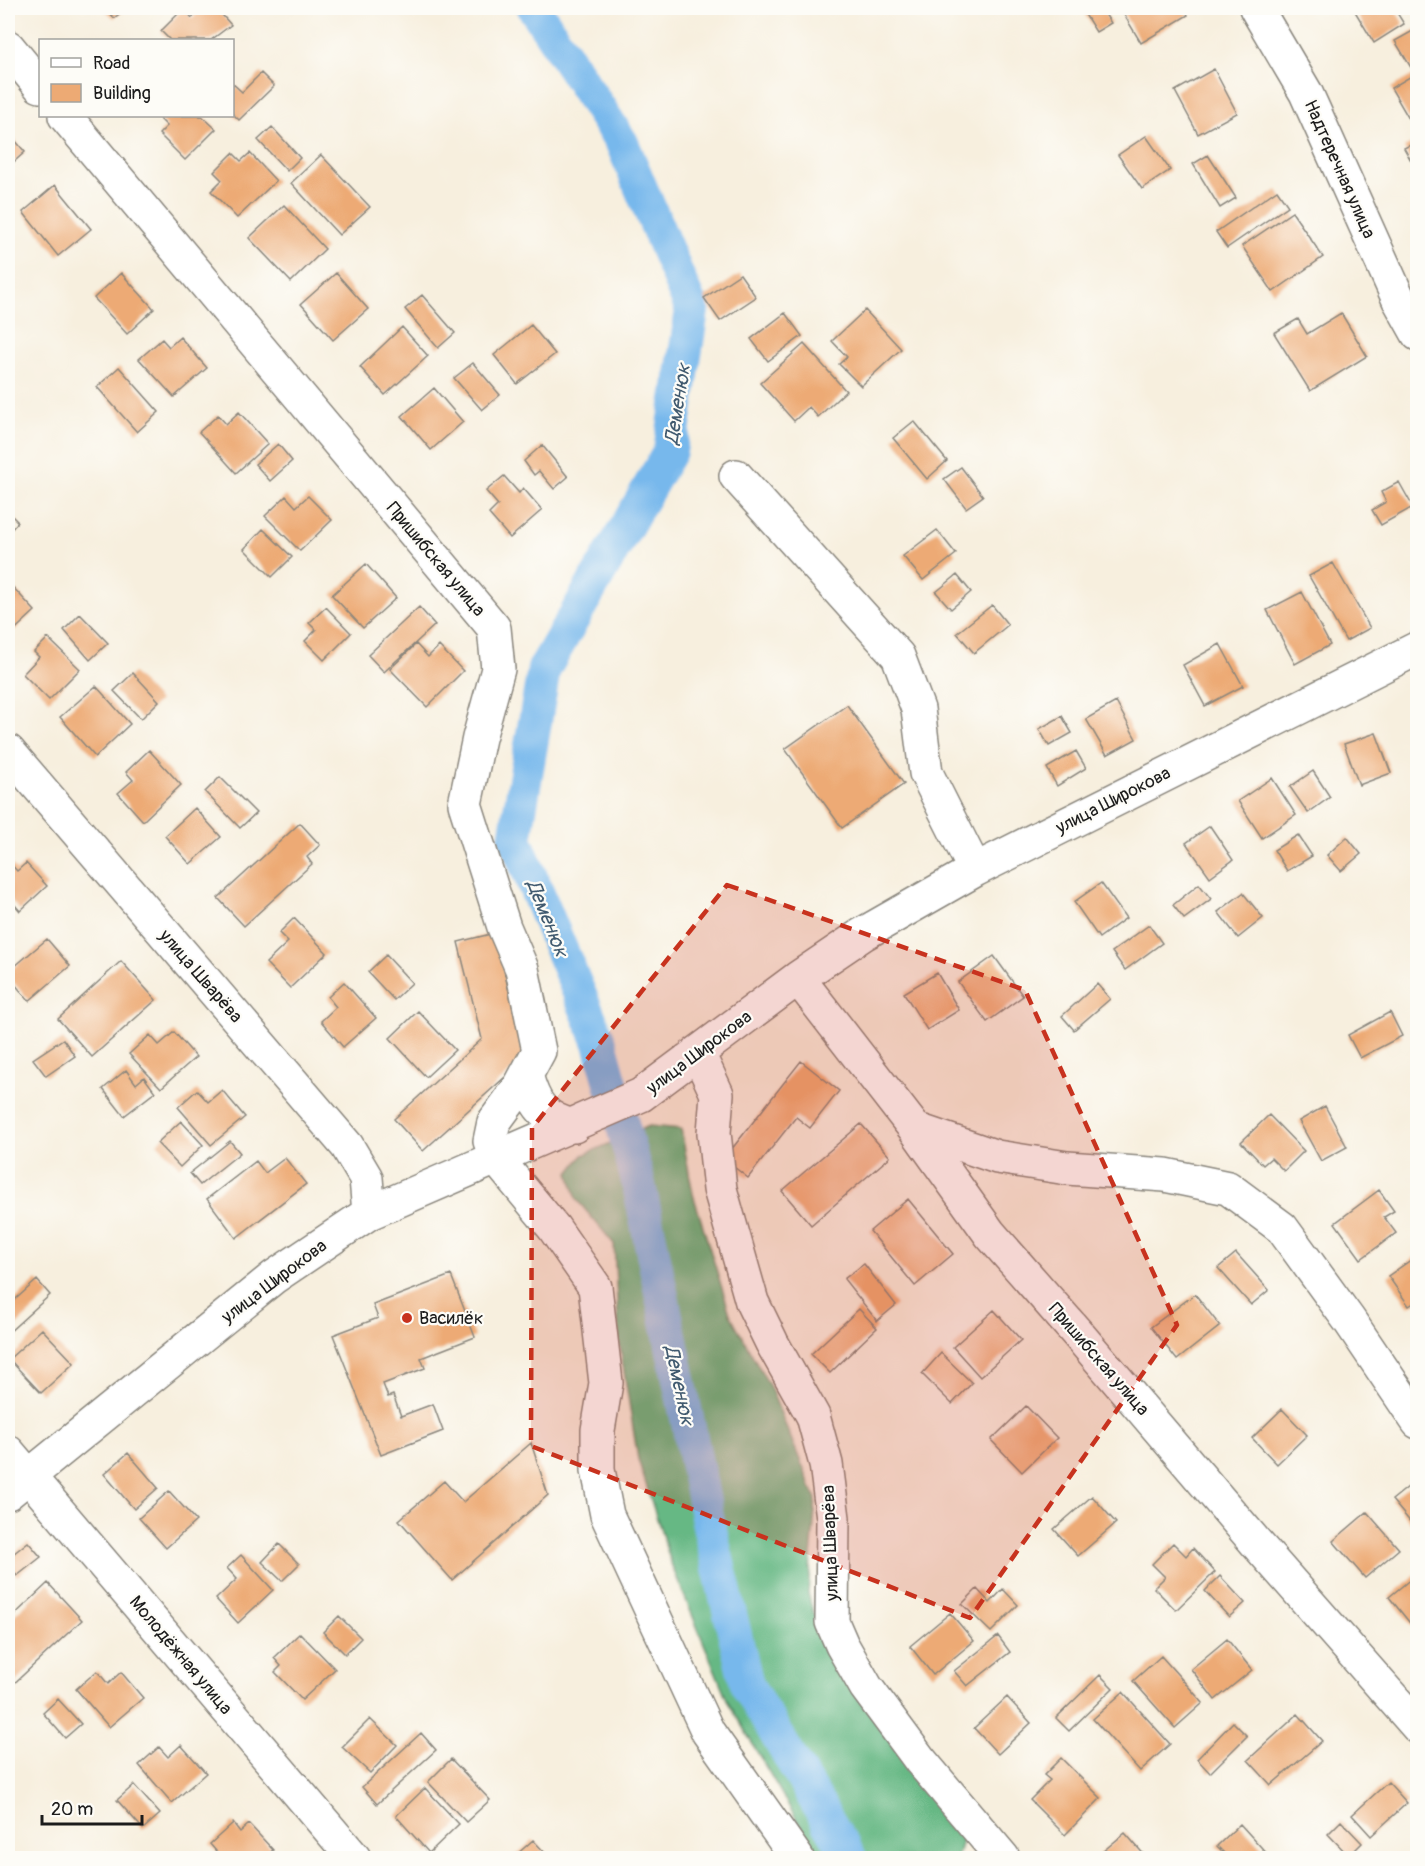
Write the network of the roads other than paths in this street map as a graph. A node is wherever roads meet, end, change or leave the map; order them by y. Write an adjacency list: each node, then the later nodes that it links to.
1 (1256, 8): 5 (street, Надтеречная улица)
2 (8, 47): 3 (street)
3 (39, 85)
4 (66, 117): 12 (street, Пришибская улица)
5 (1418, 334)
6 (736, 476): 9 (street)
7 (1418, 648): 9 (street, улица Широкова)
8 (8, 751): 16 (street, улица Шварёва)
9 (975, 870): 10 (street, улица Широкова)
10 (798, 978): 11 (street, улица Широкова); 14 (street, Пришибская улица)
11 (698, 1053): 13 (street, улица Широкова); 22 (street, улица Шварёва)
12 (526, 1075): 13 (street); 15 (street, Пришибская улица)
13 (573, 1126): 15 (street, улица Широкова)
14 (915, 1129): 17 (street); 19 (street, Пришибская улица)
15 (496, 1158): 16 (street, улица Широкова); 21 (street)
16 (369, 1213): 18 (street, улица Широкова)
17 (1418, 1422)
18 (14, 1474): 20 (street, Молодёжная улица)
19 (1418, 1726)
20 (354, 1858)
21 (796, 1858)
22 (1003, 1858)

